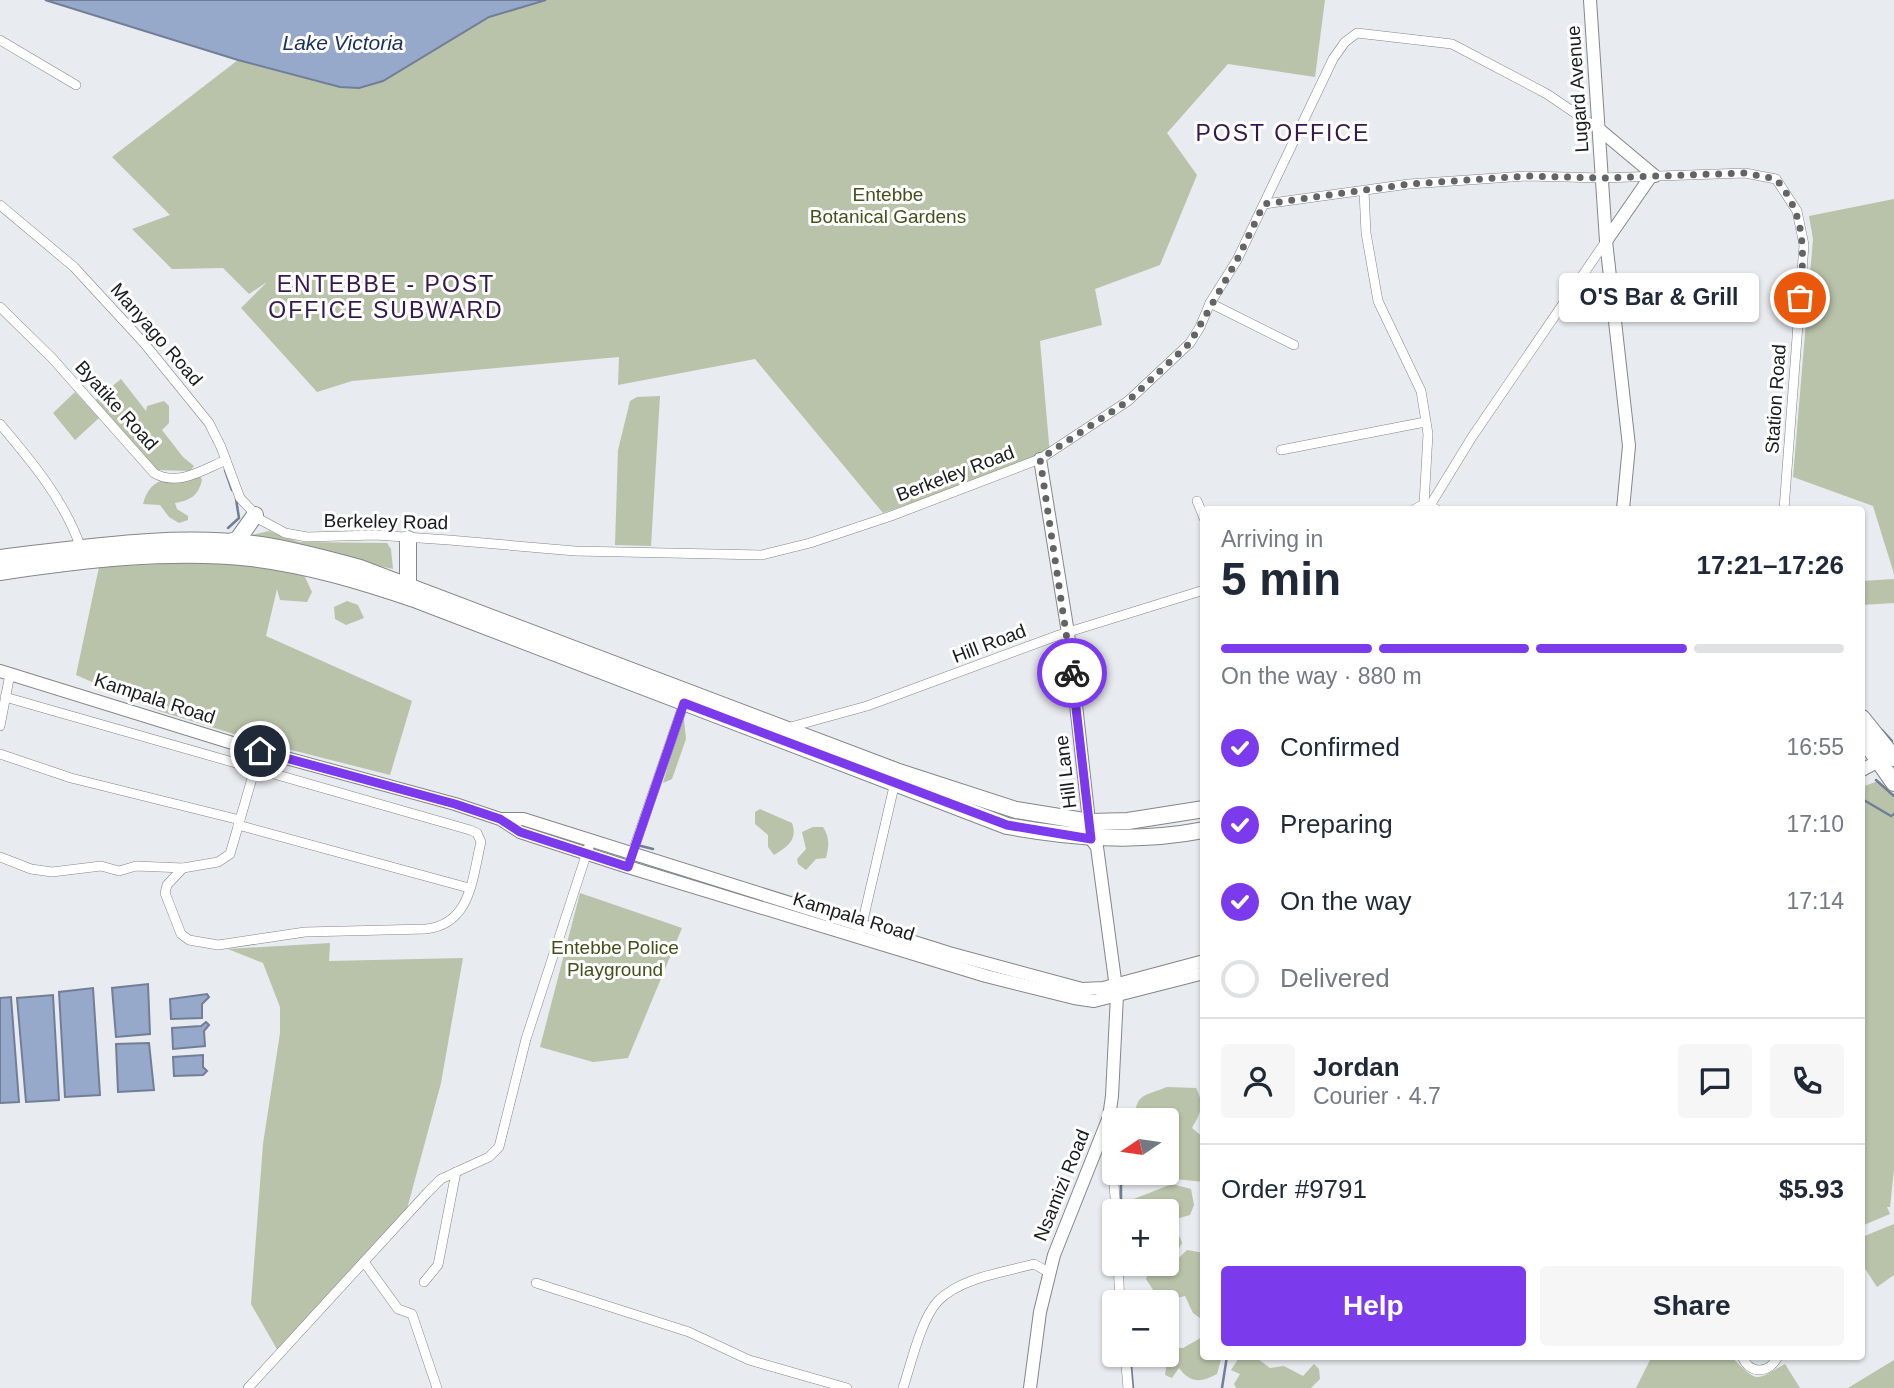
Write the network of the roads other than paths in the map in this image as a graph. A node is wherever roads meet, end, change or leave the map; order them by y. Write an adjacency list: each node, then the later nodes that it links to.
1 (1590, 0): 4 (main road, Lugard Avenue)
2 (0, 40): 3 (street)
3 (76, 85)
4 (1600, 130): 5 (main road); 6 (main road, Lugard Avenue); 8 (street, Berkeley Road)
5 (1653, 176): 6 (street, Station Road); 10 (main road); 22 (street, Station Road)
6 (1602, 178): 7 (street, Station Road); 10 (main road, Lugard Avenue)
7 (1364, 191): 8 (street, Station Road); 14 (street)
8 (1264, 204): 11 (street, Berkeley Road)
9 (0, 205): 18 (street, Manyago Road)
10 (1606, 241): 20 (street); 21 (main road, Lugard Avenue)
11 (1210, 303): 13 (street); 17 (street, Berkeley Road)
12 (0, 307): 18 (street, Byatike Road)
13 (1294, 345)
14 (1425, 422): 16 (street); 20 (street)
15 (0, 424): 27 (street)
16 (1281, 450)
17 (1040, 459): 25 (street, Berkeley Road); 32 (main road, Hill Lane)
18 (226, 460): 24 (street, Manyago Road)
19 (1197, 501): 23 (street)
20 (1430, 506)
21 (1623, 506)
22 (1784, 506)
23 (1200, 508)
24 (253, 513): 25 (street, Berkeley Road); 26 (highway)
25 (408, 540): 30 (highway)
26 (228, 543): 27 (highway); 30 (highway)
27 (81, 555): 28 (highway); 29 (highway); 30 (highway)
28 (0, 558)
29 (0, 572)
30 (408, 591): 35 (highway); 38 (highway)
31 (1200, 591): 32 (street, Hill Road)
32 (1068, 633): 38 (street, Hill Road); 49 (main road, Hill Lane)
33 (5, 673): 34 (street); 40 (main road, Kampala Road)
34 (5, 697): 37 (street); 44 (street)
35 (684, 703): 45 (highway); 54 (street)
36 (1865, 723): 42 (highway)
37 (0, 726)
38 (786, 728): 49 (highway)
39 (1865, 739): 42 (highway)
40 (260, 751): 44 (street); 48 (main road, Kampala Road)
41 (0, 754): 50 (street)
42 (1888, 758): 43 (main road); 46 (highway)
43 (1865, 769)
44 (256, 770): 50 (street); 61 (street)
45 (895, 782): 52 (highway); 62 (street)
46 (1894, 783)
47 (1200, 810): 49 (highway)
48 (500, 819): 53 (main road, Kampala Road); 55 (main road, Kampala Road)
49 (1090, 822): 52 (main road, Hill Lane)
50 (239, 823): 59 (street); 61 (street)
51 (1200, 831): 52 (highway)
52 (1091, 839): 65 (main road, Hill Lane)
53 (591, 840): 54 (main road, Kampala Road); 55 (street)
54 (633, 852): 57 (street); 62 (main road, Kampala Road)
55 (588, 853): 57 (main road, Kampala Road); 68 (street)
56 (0, 857): 58 (street)
57 (628, 867): 62 (main road, Kampala Road)
58 (153, 868): 59 (street); 60 (street)
59 (183, 868): 60 (street)
60 (167, 884): 61 (street)
61 (469, 888)
62 (860, 931): 65 (main road, Kampala Road)
63 (1200, 962): 65 (main road, Kampala Road)
64 (1200, 974): 65 (main road, Kampala Road)
65 (1116, 990): 66 (main road, Nsamizi Road)
66 (1109, 1108)
67 (1102, 1136): 70 (main road, Nsamizi Road)
68 (456, 1172): 69 (street); 71 (street)
69 (364, 1262): 76 (street); 77 (street)
70 (1050, 1273): 79 (street); 80 (main road, Nsamizi Road)
71 (424, 1282)
72 (536, 1283): 78 (street)
73 (1744, 1360): 74 (street)
74 (1776, 1360)
75 (1126, 1367): 81 (street)
76 (248, 1388)
77 (436, 1388)
78 (847, 1388)
79 (903, 1388)
80 (1030, 1388)
81 (1128, 1388)

